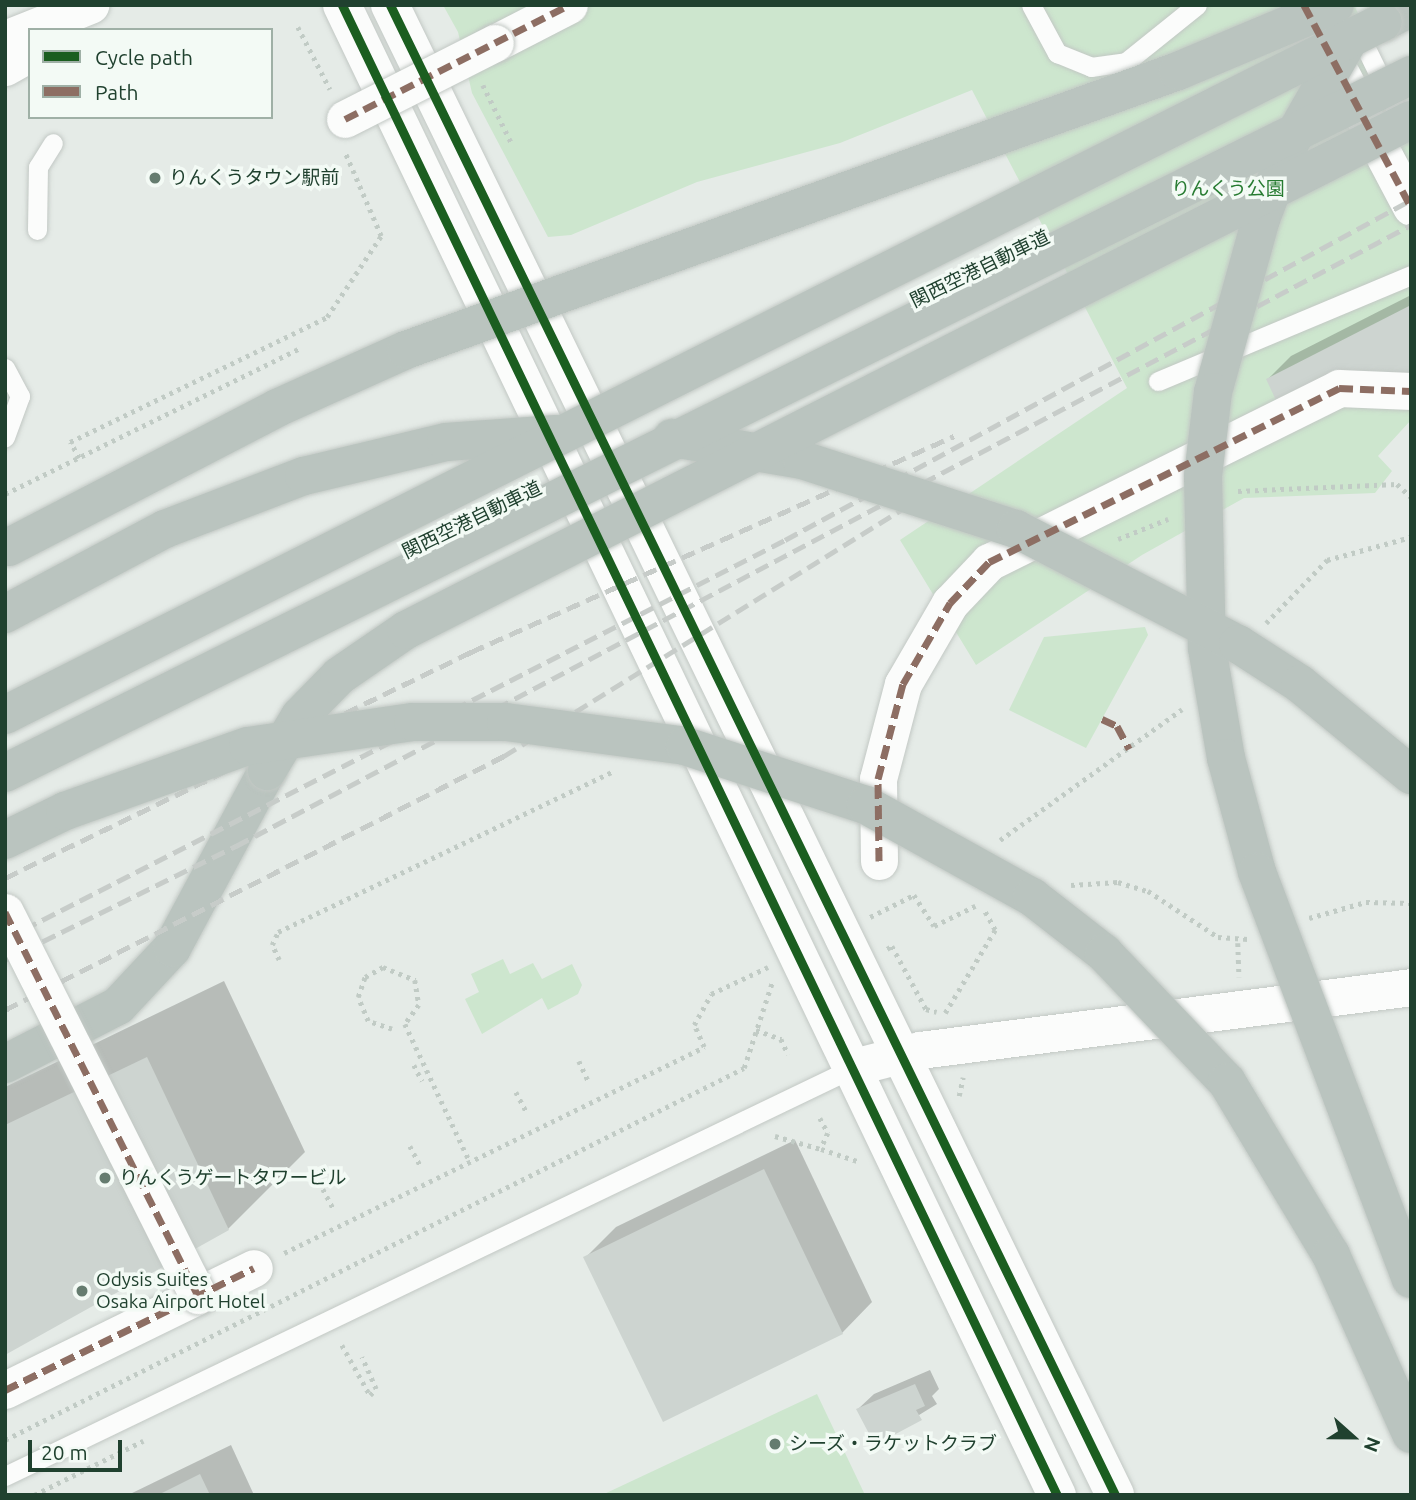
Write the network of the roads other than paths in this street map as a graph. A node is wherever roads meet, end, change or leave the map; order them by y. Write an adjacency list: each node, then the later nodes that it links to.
1 (90, 5): 12 (street)
2 (102, 5): 13 (street)
3 (342, 5): 43 (street)
4 (390, 5): 41 (street)
5 (569, 5): 21 (street, bridge)
6 (1031, 5): 17 (lane)
7 (1197, 5): 17 (lane)
8 (1304, 5): 25 (street, bridge)
9 (1335, 5): 32 (highway, bridge)
10 (1345, 5): 23 (lane)
11 (1389, 11): 34 (highway, 関西空港自動車道, bridge); 45 (highway, bridge)
12 (32, 28)
13 (69, 28)
14 (28, 30): 15 (street)
15 (5, 39)
16 (28, 54): 18 (street)
17 (1126, 62): 19 (lane)
18 (5, 67)
19 (1147, 74)
20 (1411, 75): 35 (highway, 関西空港自動車道, bridge)
21 (337, 104)
22 (1411, 120): 42 (highway, bridge)
23 (1411, 139)
24 (53, 143): 26 (lane)
25 (1411, 207)
26 (37, 230)
27 (1411, 275): 29 (lane)
28 (5, 368): 31 (lane)
29 (1158, 382)
30 (1411, 390): 38 (street, bridge)
31 (5, 437)
32 (7, 548)
33 (5, 614): 36 (highway, bridge)
34 (5, 715)
35 (5, 773)
36 (1411, 775)
37 (5, 840): 48 (highway, bridge)
38 (879, 860)
39 (5, 912): 46 (street, bridge)
40 (1411, 987): 41 (street)
41 (902, 1052): 43 (street); 51 (street)
42 (5, 1064)
43 (857, 1066): 49 (lane); 50 (street)
44 (254, 1268): 46 (street)
45 (1411, 1279)
46 (198, 1295): 47 (street)
47 (5, 1390)
48 (1411, 1434)
49 (5, 1476)
50 (1057, 1495)
51 (1115, 1495)

